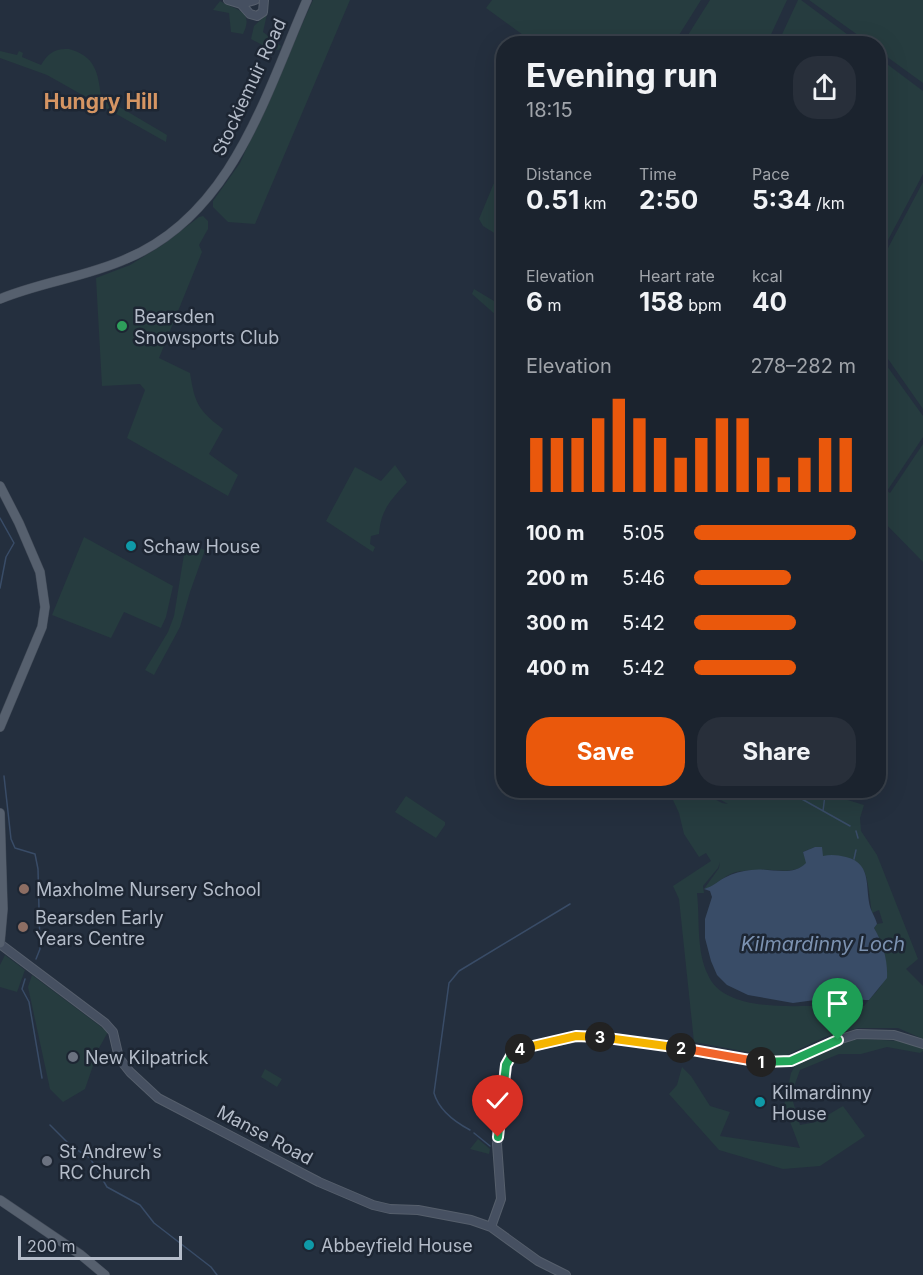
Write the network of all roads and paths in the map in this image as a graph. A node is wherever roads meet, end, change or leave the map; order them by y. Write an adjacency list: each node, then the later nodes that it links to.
1 (228, 0): 4 (street)
2 (307, 0): 5 (main road, Stockiemuir Road)
3 (263, 2): 4 (street); 4 (street)
4 (246, 6)
5 (0, 298)
6 (0, 486): 7 (main road)
7 (0, 728)
8 (0, 813): 9 (main road)
9 (0, 944): 12 (street, Manse Road)
10 (923, 1044): 12 (street)
11 (0, 1200): 13 (main road)
12 (491, 1227): 14 (street, Manse Road)
13 (105, 1275)
14 (566, 1275)

